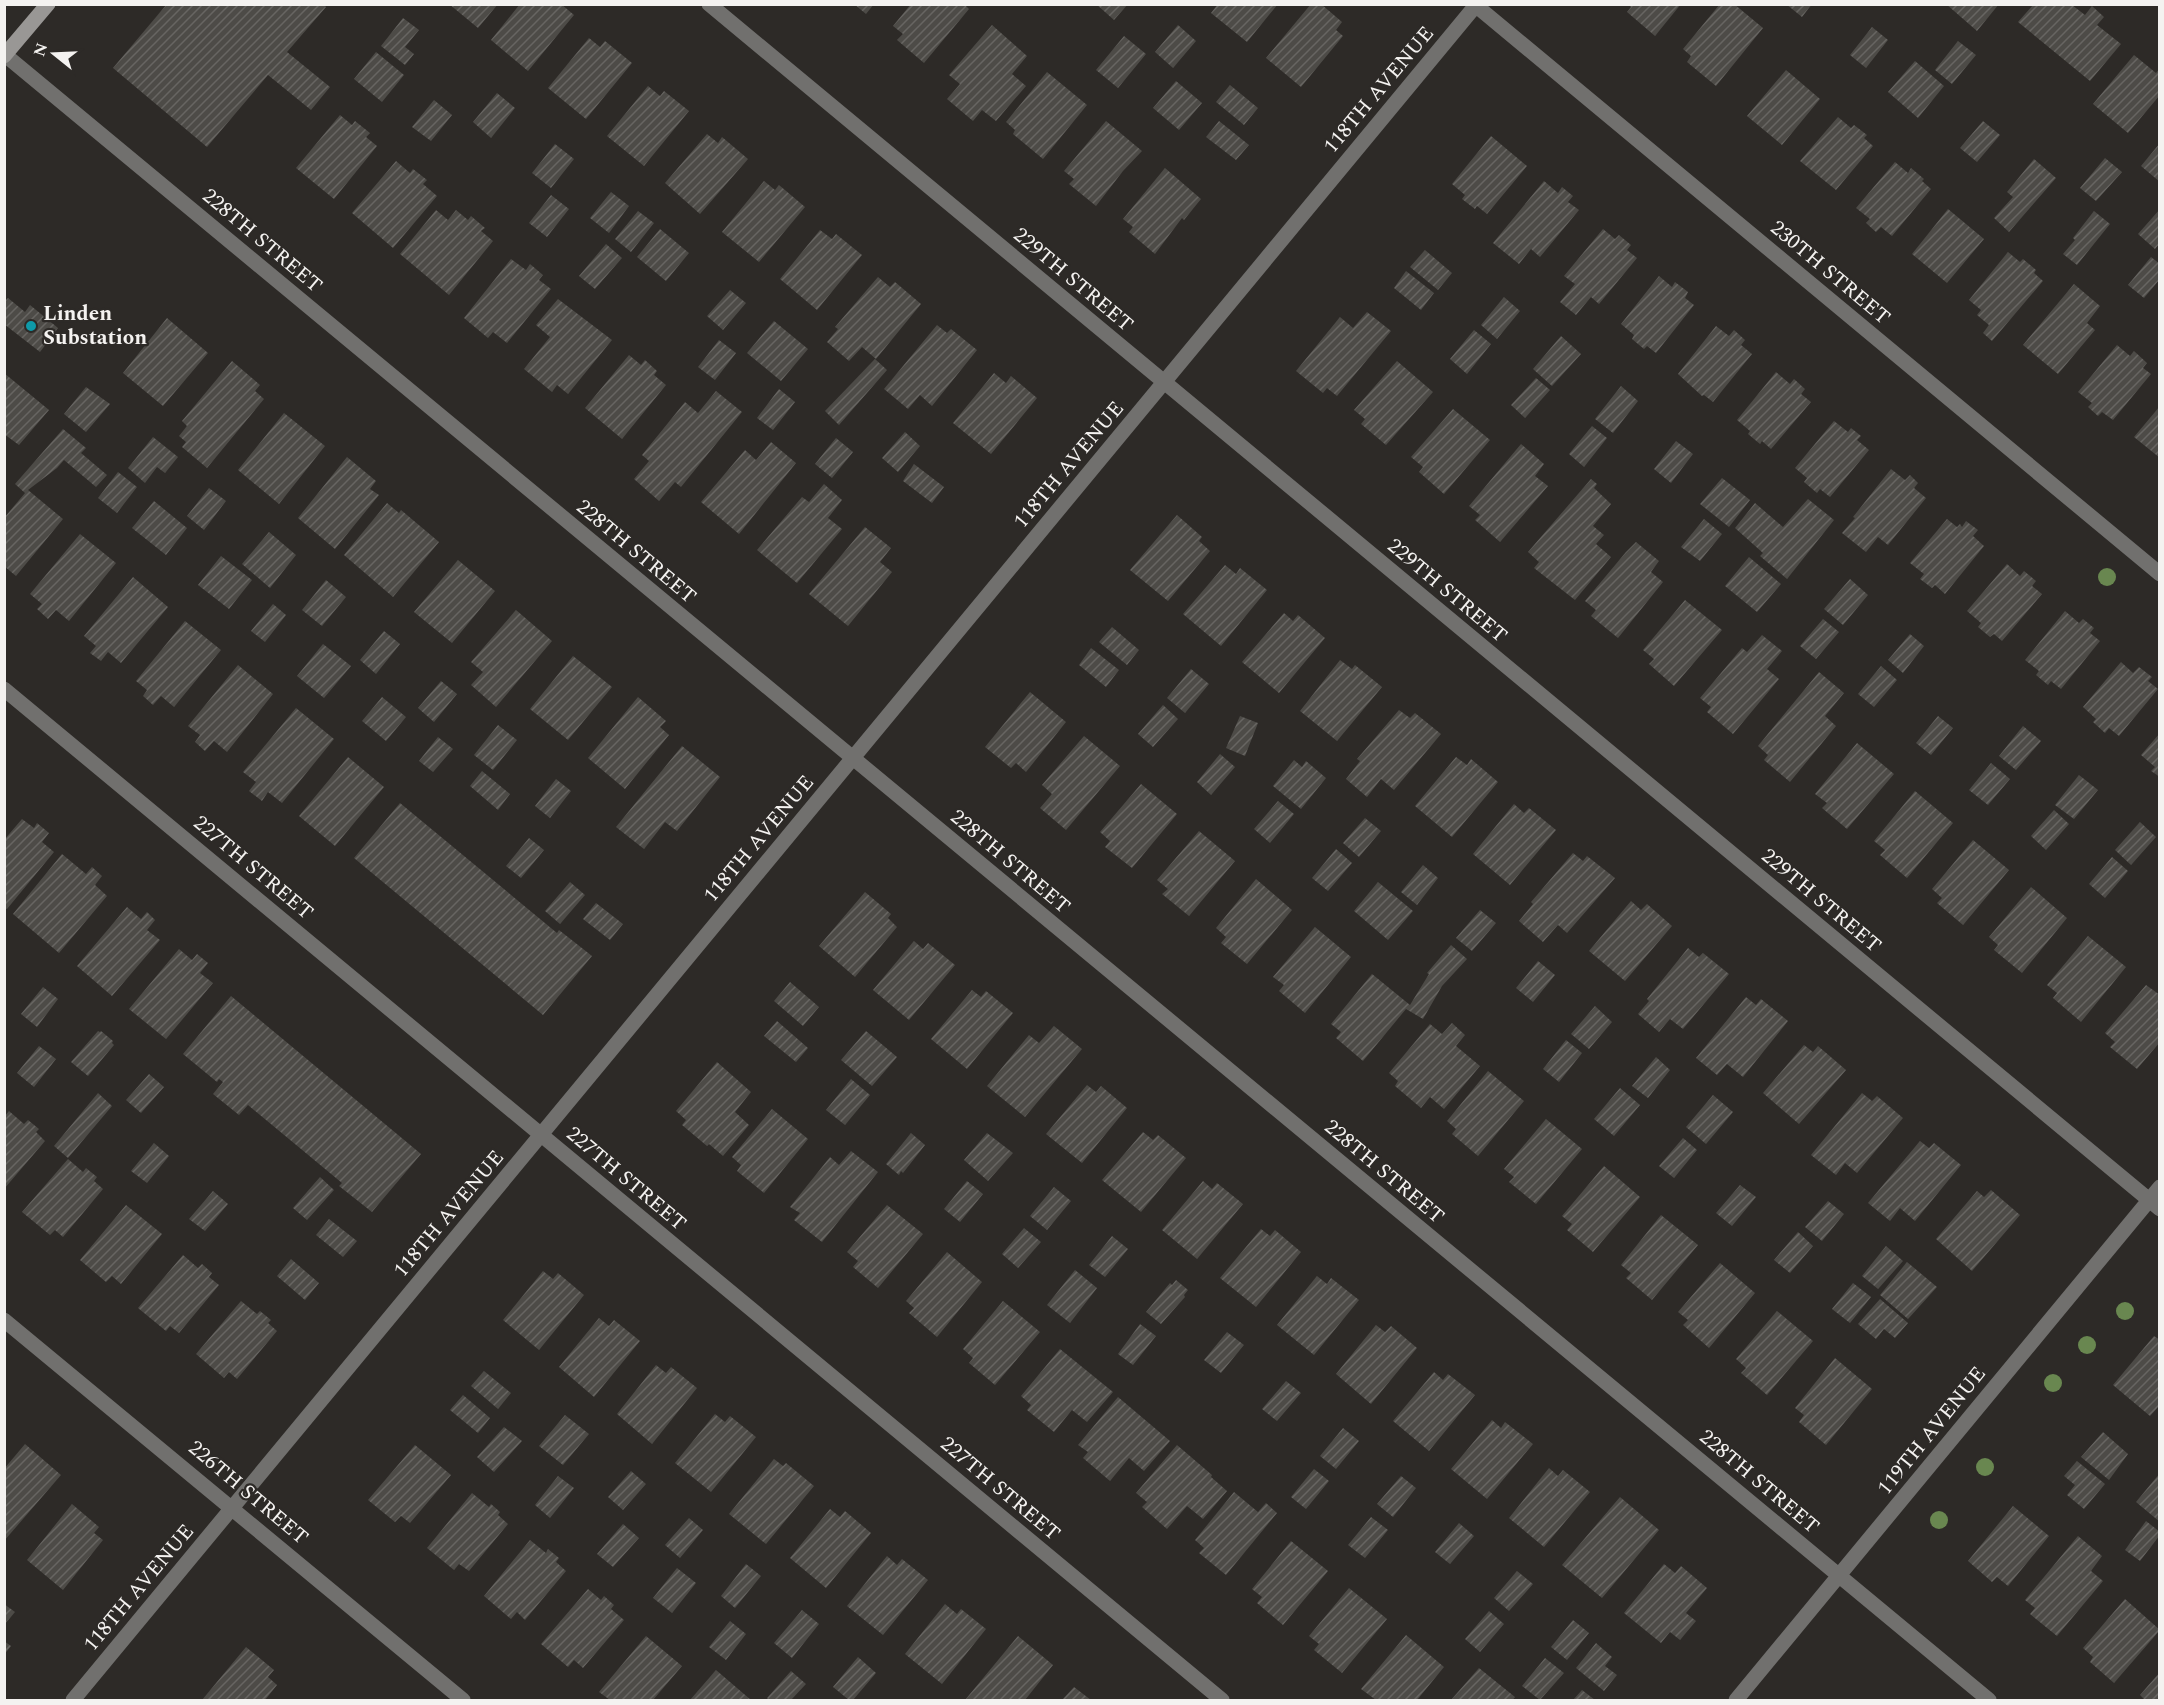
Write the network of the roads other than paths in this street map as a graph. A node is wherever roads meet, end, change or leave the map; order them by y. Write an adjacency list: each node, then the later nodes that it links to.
1 (48, 4): 4 (main road)
2 (708, 4): 5 (street, 229TH STREET)
3 (1476, 5): 5 (street, 118TH AVENUE); 6 (street, 230TH STREET)
4 (5, 55): 8 (street, 228TH STREET)
5 (1164, 383): 8 (street, 118TH AVENUE); 11 (street, 229TH STREET)
6 (2160, 574)
7 (4, 689): 9 (street, 227TH STREET)
8 (853, 759): 9 (street, 118TH AVENUE); 14 (street, 228TH STREET)
9 (541, 1136): 13 (street, 118TH AVENUE); 17 (street, 227TH STREET)
10 (2160, 1187): 11 (street, 119TH AVENUE)
11 (2154, 1204): 14 (street, 119TH AVENUE)
12 (4, 1320): 13 (street, 226TH STREET)
13 (232, 1508): 15 (street, 118TH AVENUE); 16 (street, 226TH STREET)
14 (1840, 1576): 18 (street, 119TH AVENUE); 19 (street, 228TH STREET)
15 (73, 1701)
16 (463, 1701)
17 (1222, 1701)
18 (1736, 1701)
19 (1989, 1701)

